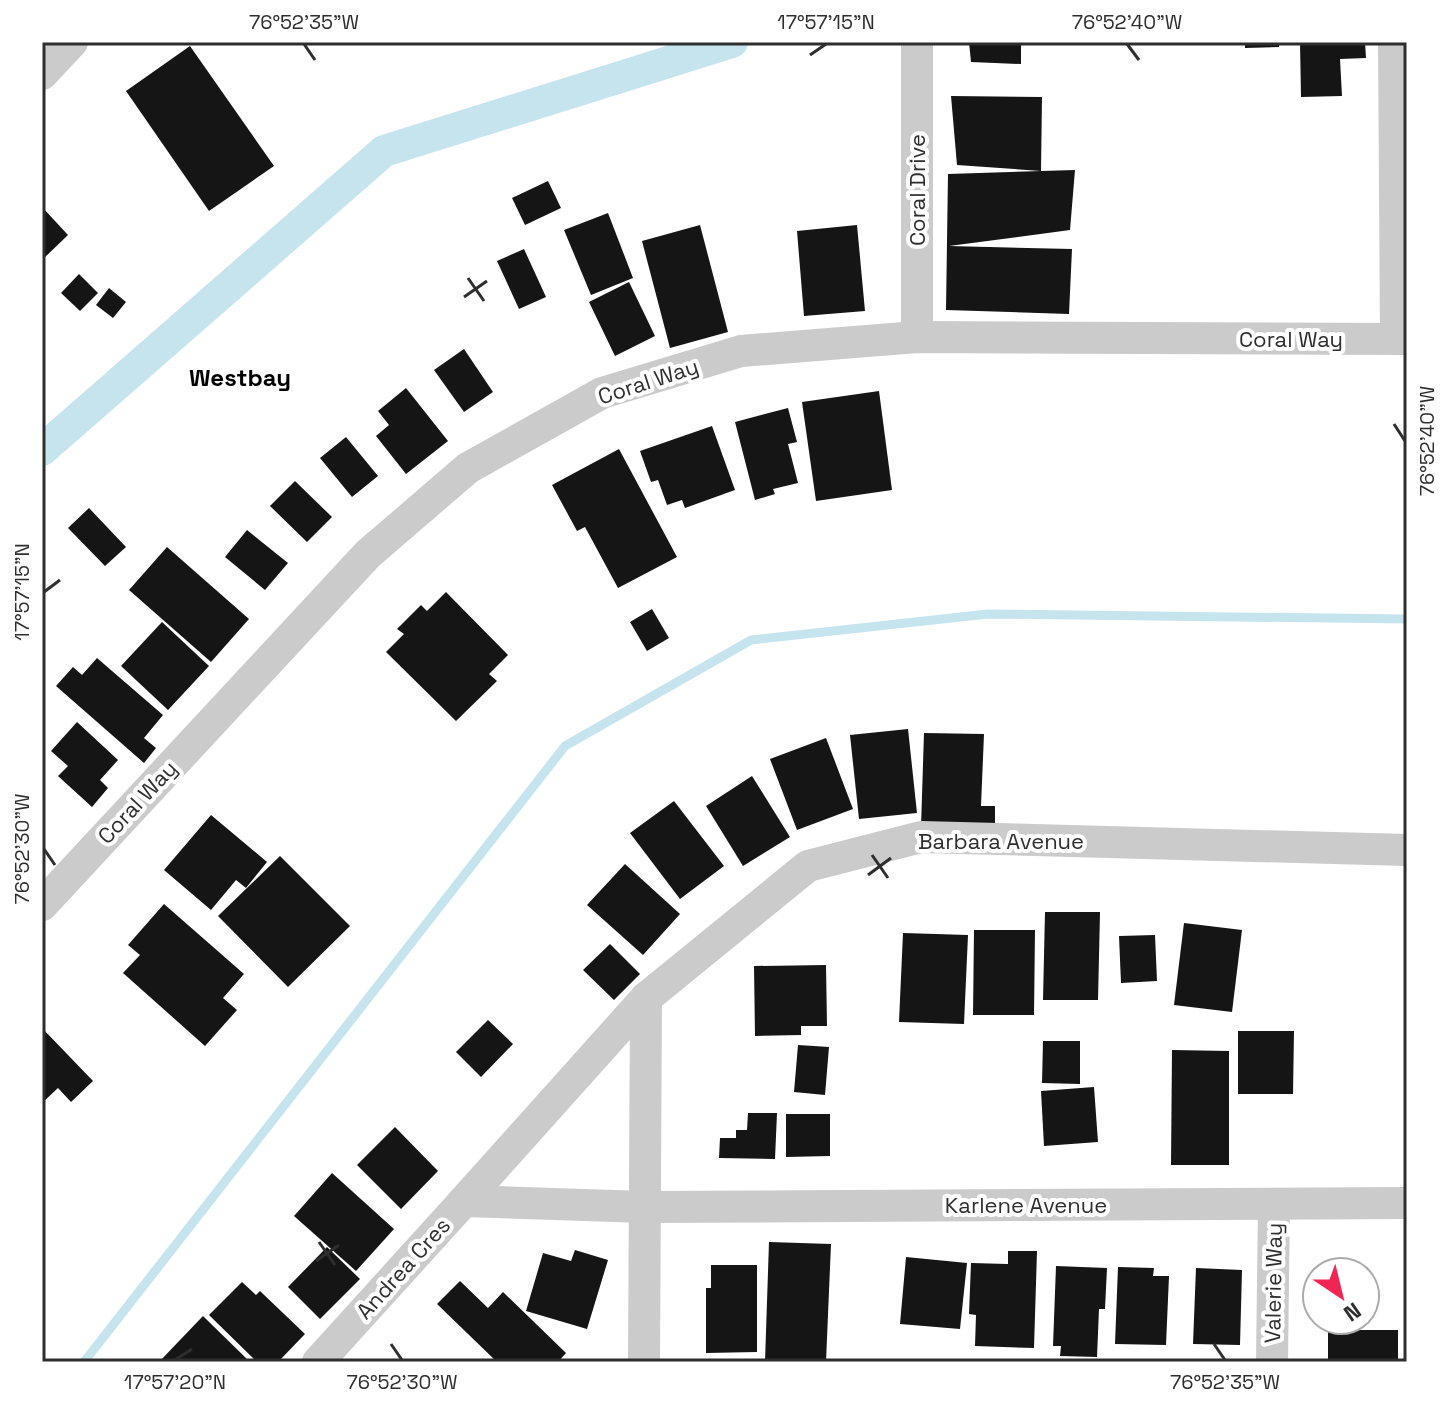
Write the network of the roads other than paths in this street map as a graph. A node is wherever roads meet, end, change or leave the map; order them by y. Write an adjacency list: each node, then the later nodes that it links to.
1 (72, 42): 4 (street)
2 (917, 42): 5 (street, Coral Drive)
3 (1394, 42): 6 (street)
4 (42, 74)
5 (917, 337): 6 (street, Coral Way); 8 (street, Coral Way)
6 (1402, 339)
7 (1407, 850): 9 (street, Barbara Avenue)
8 (42, 905)
9 (646, 998): 10 (street, Barbara Avenue); 13 (street)
10 (464, 1201): 13 (street, Andrea Cres); 14 (street, Andrea Cres)
11 (1407, 1203): 12 (street, Karlene Avenue)
12 (1274, 1204): 13 (street, Karlene Avenue); 16 (street, Valerie Way)
13 (645, 1207): 15 (street)
14 (318, 1362)
15 (644, 1362)
16 (1272, 1362)

